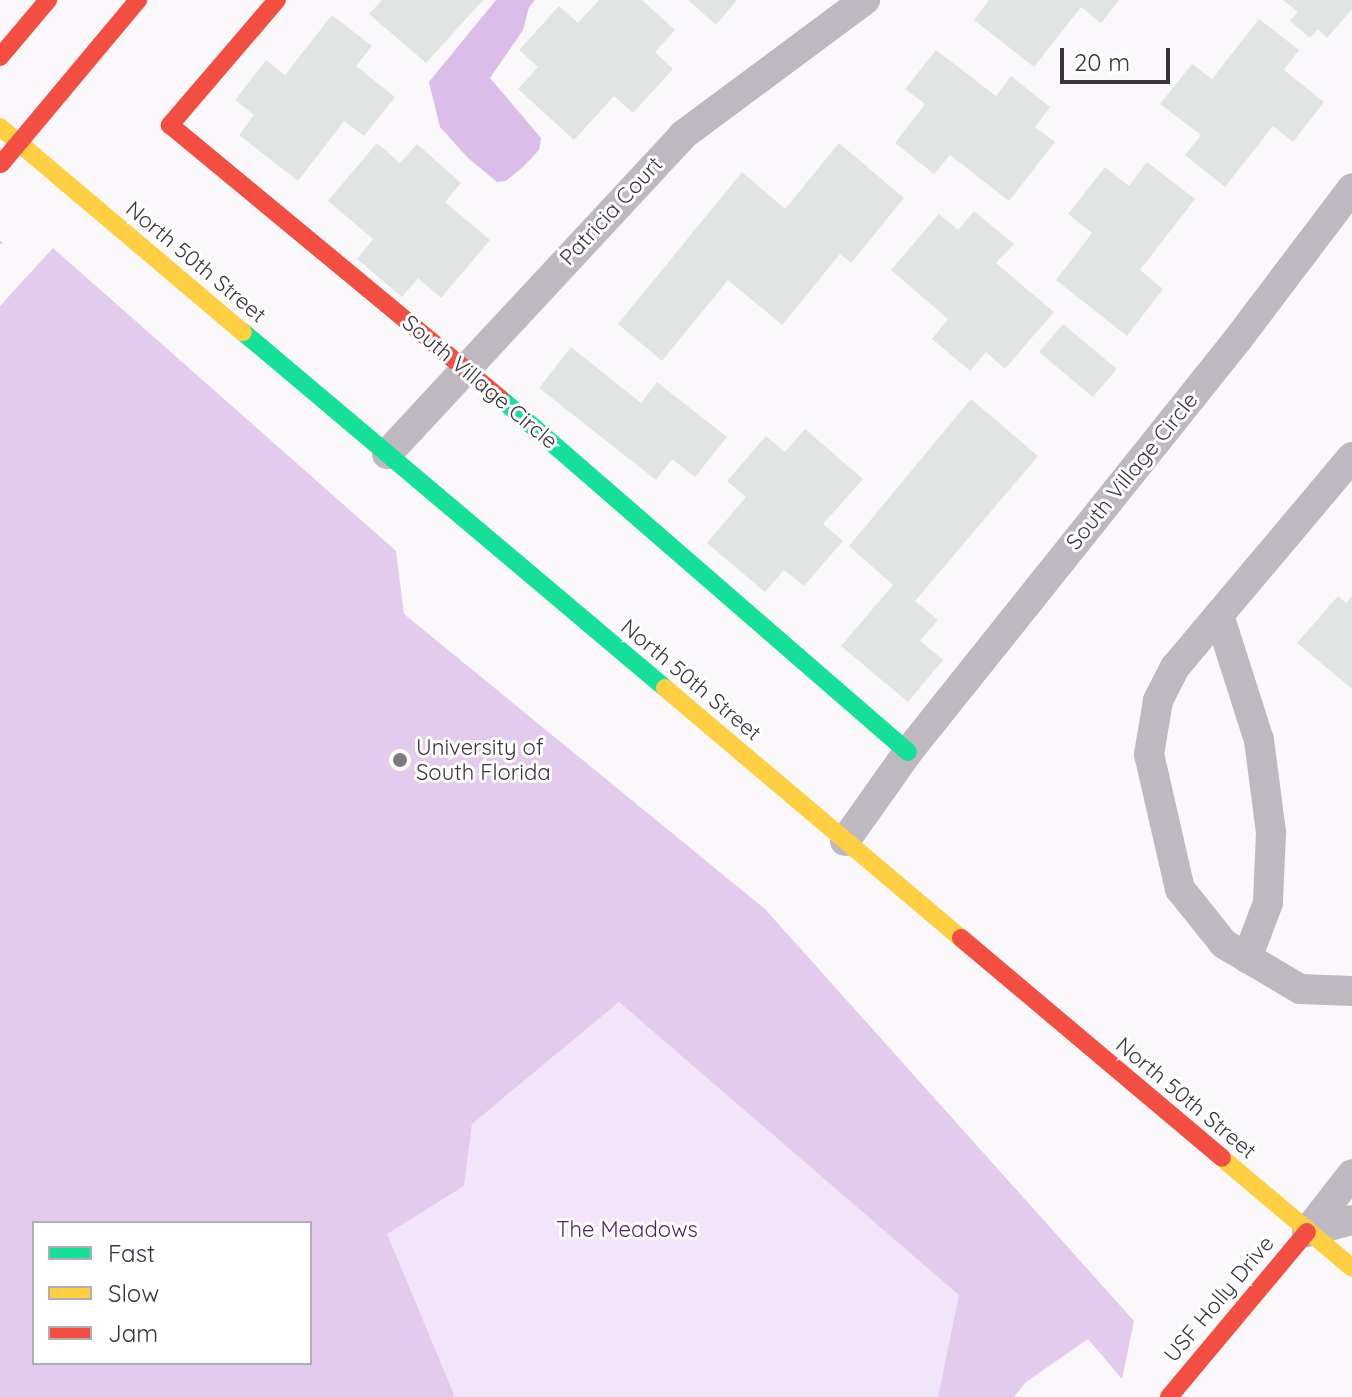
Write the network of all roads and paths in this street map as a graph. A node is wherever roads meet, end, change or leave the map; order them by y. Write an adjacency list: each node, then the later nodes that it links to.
1 (48, 0): 5 (street)
2 (138, 0): 7 (street)
3 (277, 0): 10 (street, South Village Circle)
4 (865, 0): 10 (street, Patricia Court)
5 (0, 57)
6 (0, 127): 7 (street, North 50th Street)
7 (19, 143): 8 (street); 11 (street, North 50th Street)
8 (0, 165)
9 (1352, 188): 14 (street, South Village Circle)
10 (464, 367): 11 (street, Patricia Court); 14 (street, South Village Circle)
11 (387, 454): 15 (street, North 50th Street)
12 (1352, 457): 13 (street)
13 (1219, 615): 16 (street); 16 (street)
14 (908, 752): 15 (street, South Village Circle)
15 (845, 841): 20 (street, North 50th Street)
16 (1247, 958): 17 (street)
17 (1352, 991)
18 (1352, 1174): 20 (street)
19 (1352, 1220): 20 (street)
20 (1307, 1232): 21 (street, North 50th Street); 22 (street, USF Holly Drive)
21 (1352, 1268)
22 (1169, 1397)

